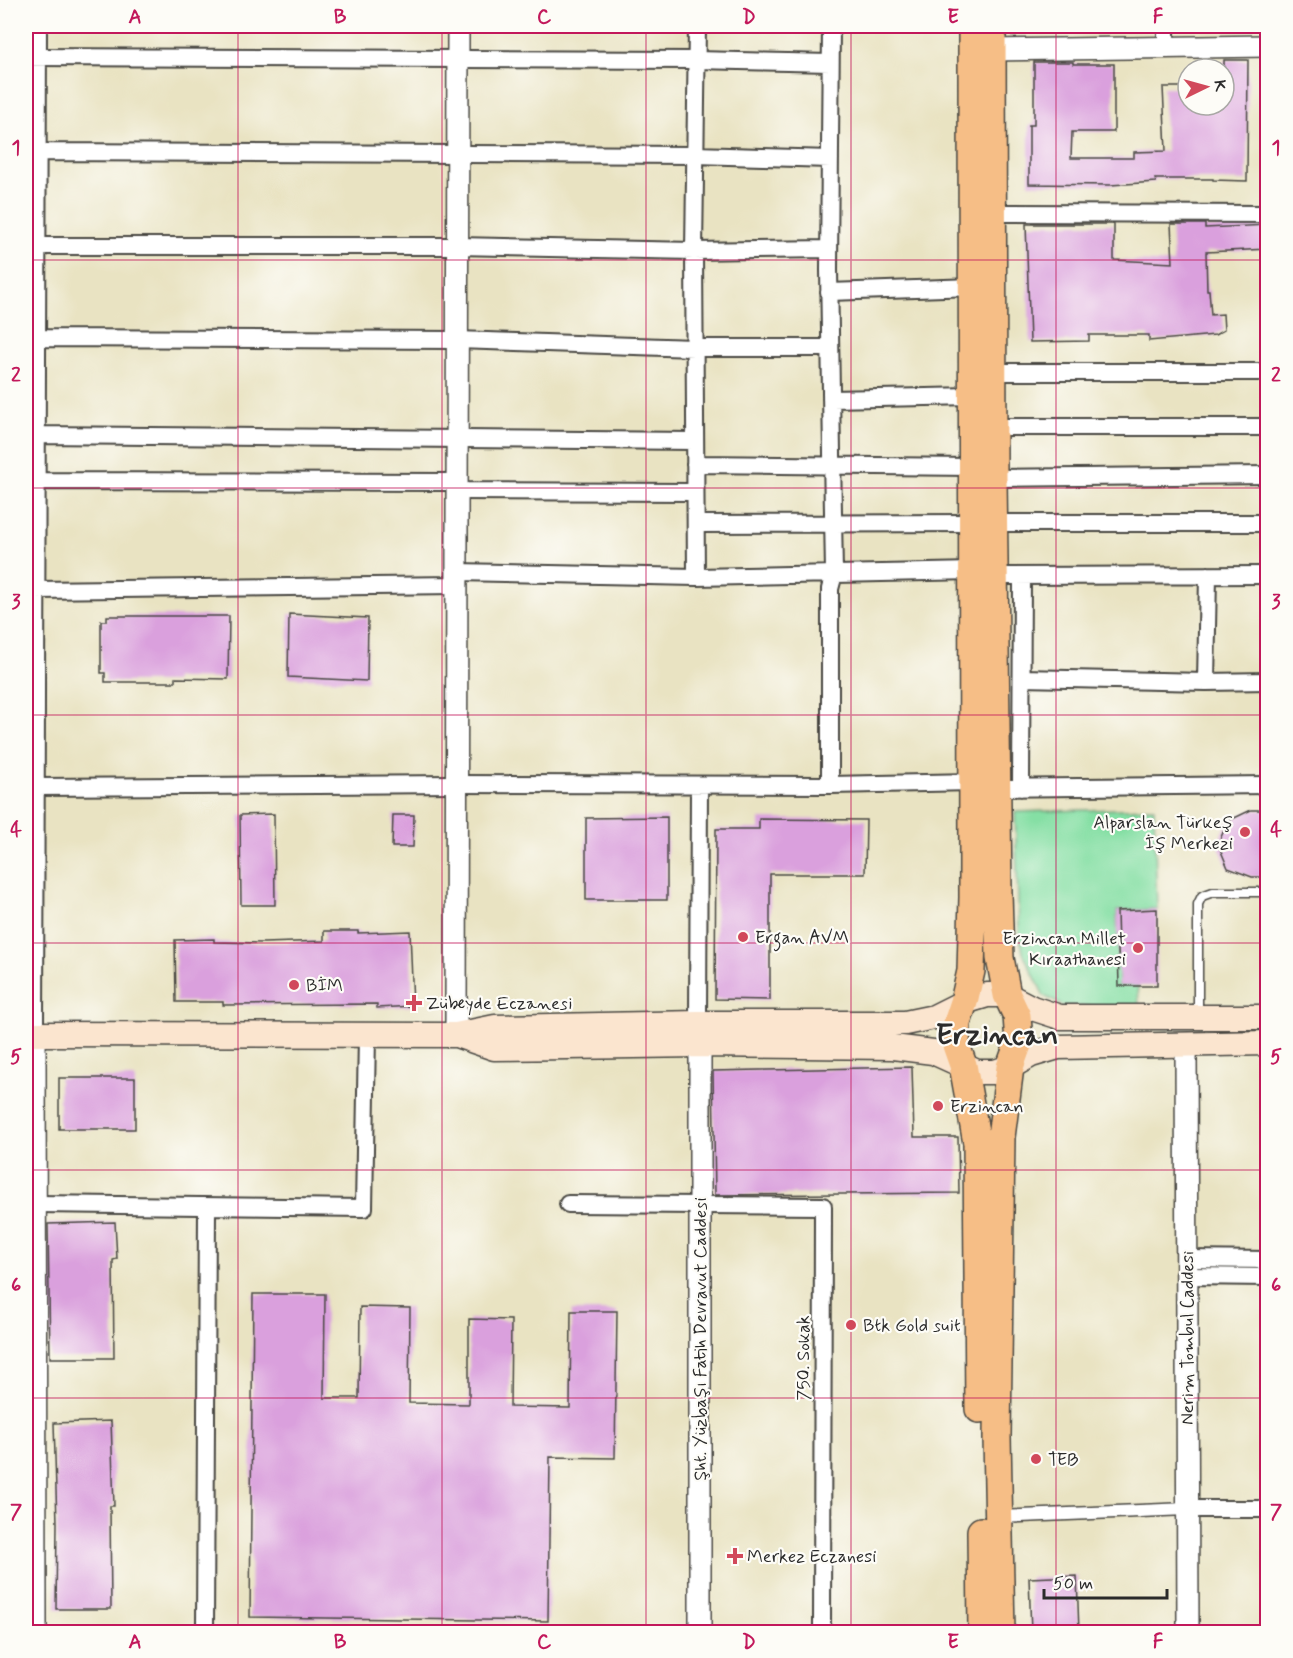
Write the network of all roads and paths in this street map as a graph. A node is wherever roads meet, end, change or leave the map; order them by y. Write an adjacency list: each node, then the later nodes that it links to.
1 (38, 26): 10 (street)
2 (458, 26): 11 (street)
3 (697, 26): 12 (street)
4 (831, 26): 13 (street)
5 (972, 26): 24 (main road)
6 (1166, 26): 9 (street)
7 (992, 38): 9 (street); 18 (main road)
8 (1268, 46): 9 (street)
9 (1166, 47)
10 (32, 57): 11 (street); 14 (street)
11 (458, 60): 12 (street); 15 (street)
12 (696, 60): 13 (street); 16 (street)
13 (830, 63): 17 (street)
14 (38, 152): 15 (street); 20 (street)
15 (458, 155): 16 (street); 21 (street)
16 (695, 155): 17 (street); 23 (street)
17 (830, 159): 22 (street)
18 (993, 213): 19 (street); 30 (main road)
19 (1268, 214)
20 (37, 246): 21 (street); 26 (street)
21 (457, 246): 23 (street); 27 (street)
22 (829, 249): 23 (street); 25 (street)
23 (694, 251): 28 (street)
24 (973, 287): 25 (street); 32 (main road)
25 (829, 292): 29 (street)
26 (37, 338): 27 (street); 38 (street)
27 (457, 340): 28 (street); 36 (street)
28 (694, 348): 29 (street); 37 (street)
29 (830, 348): 33 (street)
30 (993, 372): 31 (street); 34 (main road)
31 (1268, 372)
32 (973, 396): 33 (street); 41 (main road)
33 (831, 399): 40 (street)
34 (993, 426): 35 (street); 41 (main road)
35 (1268, 427)
36 (457, 439): 37 (street); 38 (street); 44 (street)
37 (695, 441): 39 (street)
38 (33, 443): 43 (street)
39 (695, 464): 40 (street); 45 (street)
40 (832, 466): 41 (street); 46 (street)
41 (983, 472): 42 (street); 47 (main road)
42 (1268, 475)
43 (36, 481): 44 (street); 57 (street)
44 (457, 487): 45 (street); 56 (street)
45 (695, 492): 49 (street)
46 (833, 523): 47 (street); 49 (street); 50 (street)
47 (984, 523): 48 (street); 51 (main road)
48 (1268, 523)
49 (696, 524): 55 (street)
50 (834, 574): 51 (street); 55 (street); 63 (street)
51 (984, 574): 54 (street); 65 (main road)
52 (1208, 575): 53 (street); 54 (street); 60 (street)
53 (1268, 575)
54 (1022, 576): 58 (street)
55 (696, 577): 56 (street)
56 (457, 579): 57 (street); 61 (street)
57 (33, 580): 66 (street)
58 (1022, 678): 60 (street); 65 (street)
59 (1268, 681): 60 (street)
60 (1206, 682)
61 (456, 784): 62 (street); 66 (street); 75 (street)
62 (699, 785): 63 (street); 73 (street)
63 (830, 785): 65 (street)
64 (1268, 785): 65 (street)
65 (997, 786): 68 (main road); 69 (main road)
66 (36, 787): 72 (street)
67 (1268, 892): 70 (lane)
68 (1006, 995): 69 (main road); 70 (main road); 79 (main road)
69 (964, 1002): 73 (main road); 78 (main road)
70 (1198, 1017): 71 (main road)
71 (1268, 1017)
72 (30, 1034): 74 (main road); 80 (street)
73 (699, 1034): 75 (main road); 78 (main road); 82 (street, Şht. Yüzbaşı Fatih Devravut Caddesi)
74 (367, 1035): 75 (main road); 83 (street)
75 (456, 1035)
76 (1268, 1043): 77 (main road)
77 (1185, 1044): 79 (main road); 85 (street, Nerim Tombul Caddesi)
78 (963, 1065): 79 (main road); 95 (main road)
79 (1010, 1067): 89 (main road)
80 (36, 1204): 83 (street); 90 (street)
81 (568, 1204): 82 (street)
82 (700, 1205): 93 (street, Şht. Yüzbaşı Fatih Devravut Caddesi); 94 (street, 750. Sokak)
83 (207, 1207): 92 (street)
84 (1268, 1260): 85 (street)
85 (1187, 1268): 86 (street); 87 (street, Nerim Tombul Caddesi)
86 (1268, 1276)
87 (1187, 1509): 88 (street); 89 (street); 97 (street, Nerim Tombul Caddesi)
88 (1268, 1509)
89 (999, 1517): 96 (main road)
90 (31, 1535): 91 (street)
91 (36, 1632)
92 (205, 1632)
93 (700, 1632)
94 (822, 1632)
95 (982, 1632)
96 (1001, 1632)
97 (1188, 1632)

